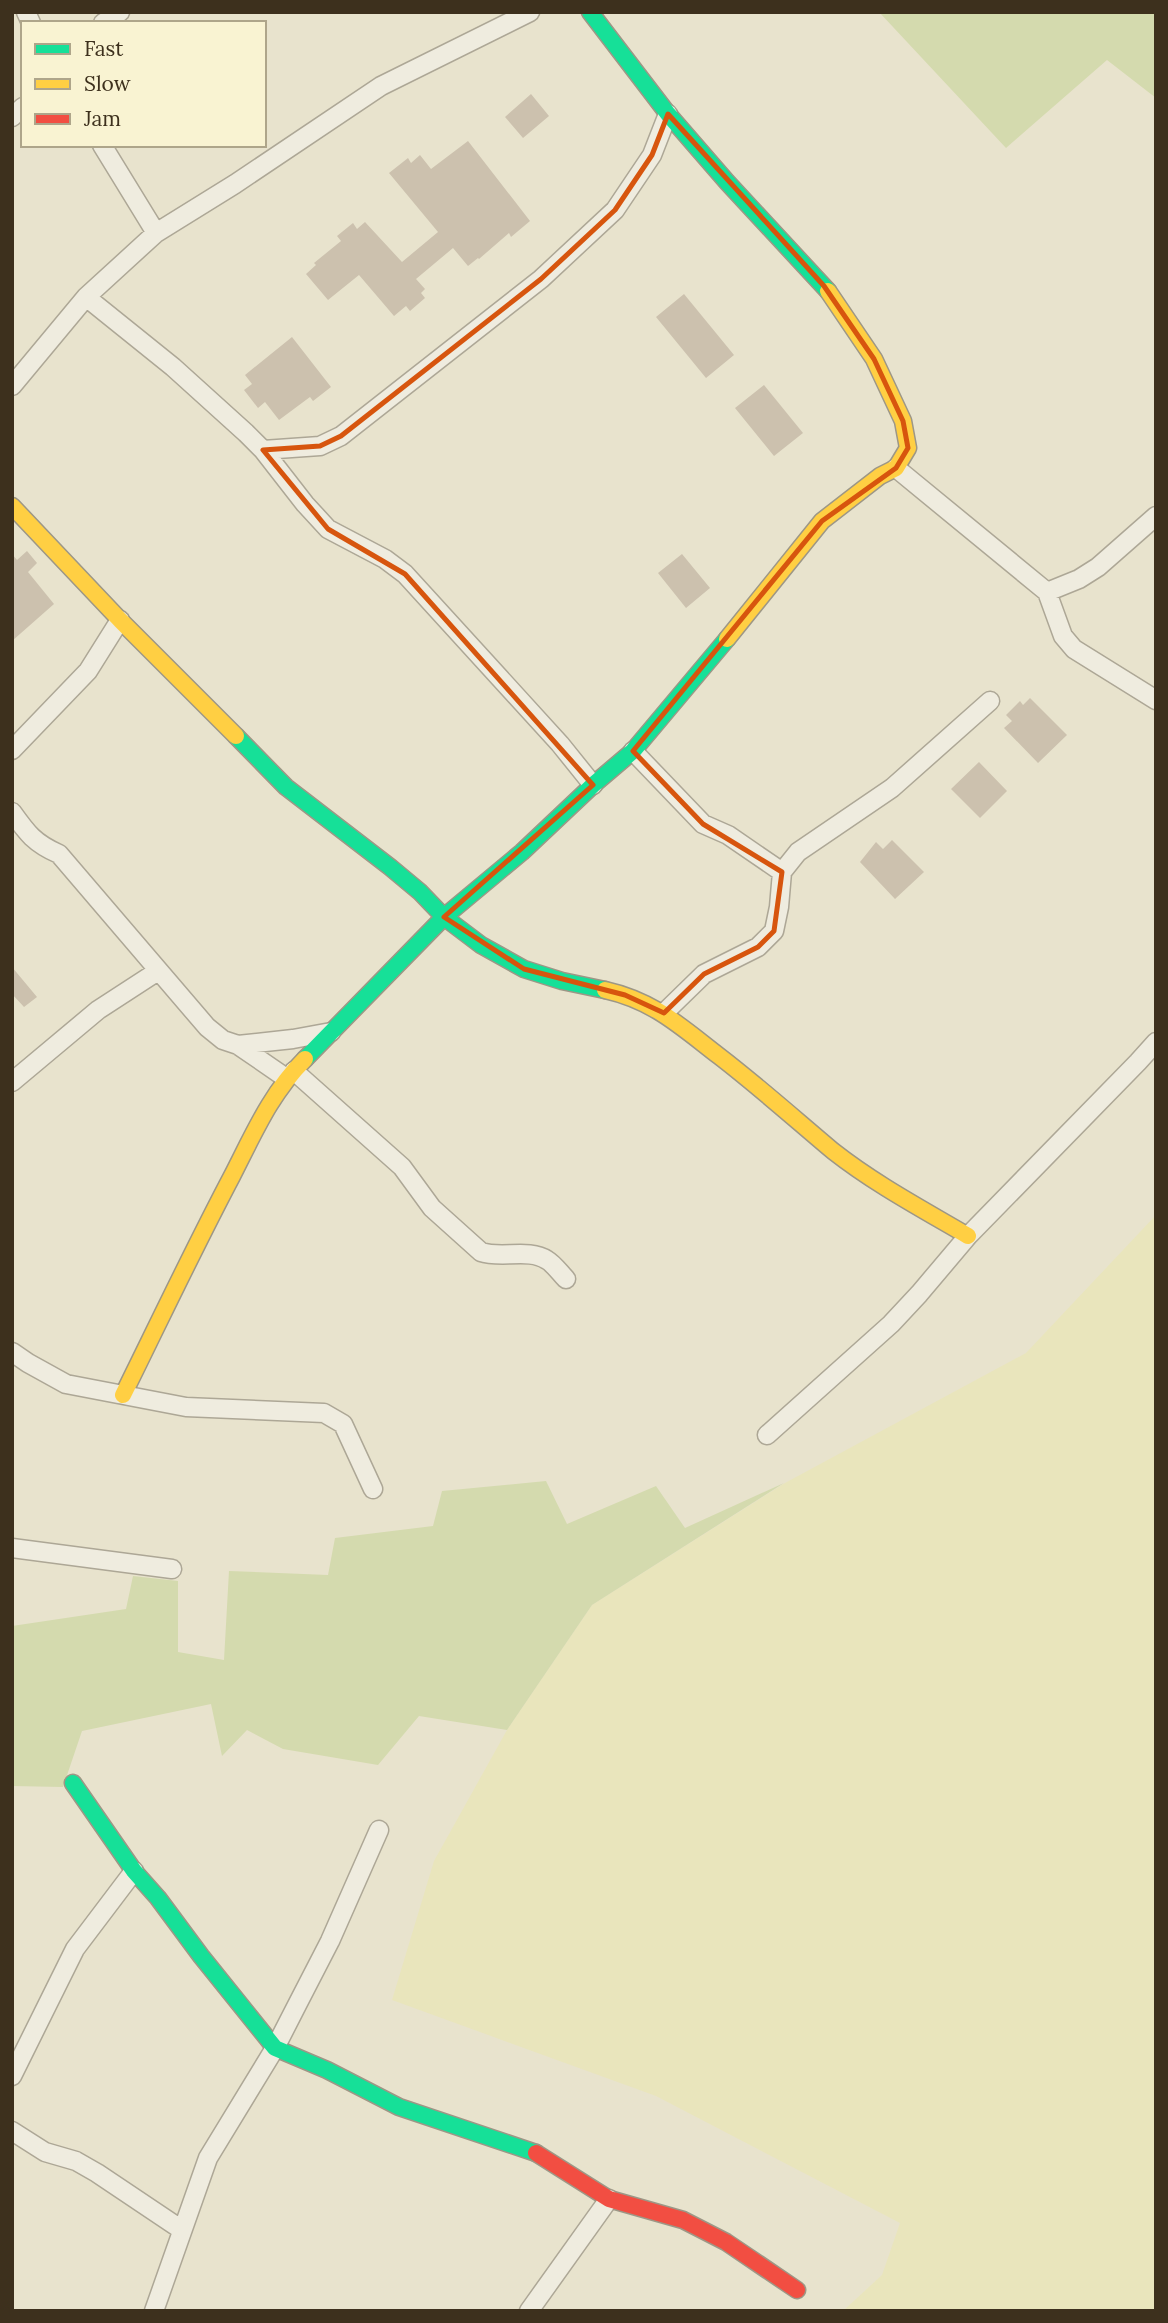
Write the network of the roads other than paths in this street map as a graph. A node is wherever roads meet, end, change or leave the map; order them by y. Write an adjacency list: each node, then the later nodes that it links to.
1 (530, 12): 5 (street)
2 (590, 12): 3 (street)
3 (668, 114): 8 (street); 9 (street)
4 (103, 147): 5 (street)
5 (156, 233): 6 (street)
6 (86, 297): 7 (street); 8 (street)
7 (12, 386)
8 (263, 450): 18 (street)
9 (896, 468): 12 (street); 17 (street)
10 (12, 506): 13 (street)
11 (1156, 516): 12 (street)
12 (1047, 592): 14 (street)
13 (121, 620): 16 (street); 21 (street)
14 (1156, 700)
15 (990, 701): 20 (street)
16 (12, 750)
17 (633, 751): 18 (street); 20 (street)
18 (593, 785): 21 (street)
19 (12, 812): 22 (street)
20 (782, 872): 23 (street)
21 (444, 917): 23 (street); 24 (street)
22 (158, 971): 26 (street); 28 (street)
23 (664, 1013): 29 (street)
24 (332, 1032): 26 (street); 27 (street)
25 (1156, 1042): 29 (street)
26 (238, 1045): 27 (street)
27 (290, 1075): 30 (street); 32 (street)
28 (12, 1082)
29 (968, 1237): 33 (street)
30 (566, 1279)
31 (12, 1352): 32 (street)
32 (123, 1395): 34 (street)
33 (766, 1436)
34 (373, 1489)
35 (12, 1548): 36 (street)
36 (172, 1569)
37 (73, 1783): 39 (street)
38 (379, 1830): 40 (street)
39 (134, 1871): 40 (street); 41 (street)
40 (275, 2048): 43 (street); 44 (street)
41 (12, 2076)
42 (12, 2131): 44 (street)
43 (609, 2199): 45 (street); 47 (street)
44 (181, 2230): 46 (street)
45 (797, 2290)
46 (154, 2311)
47 (529, 2311)

